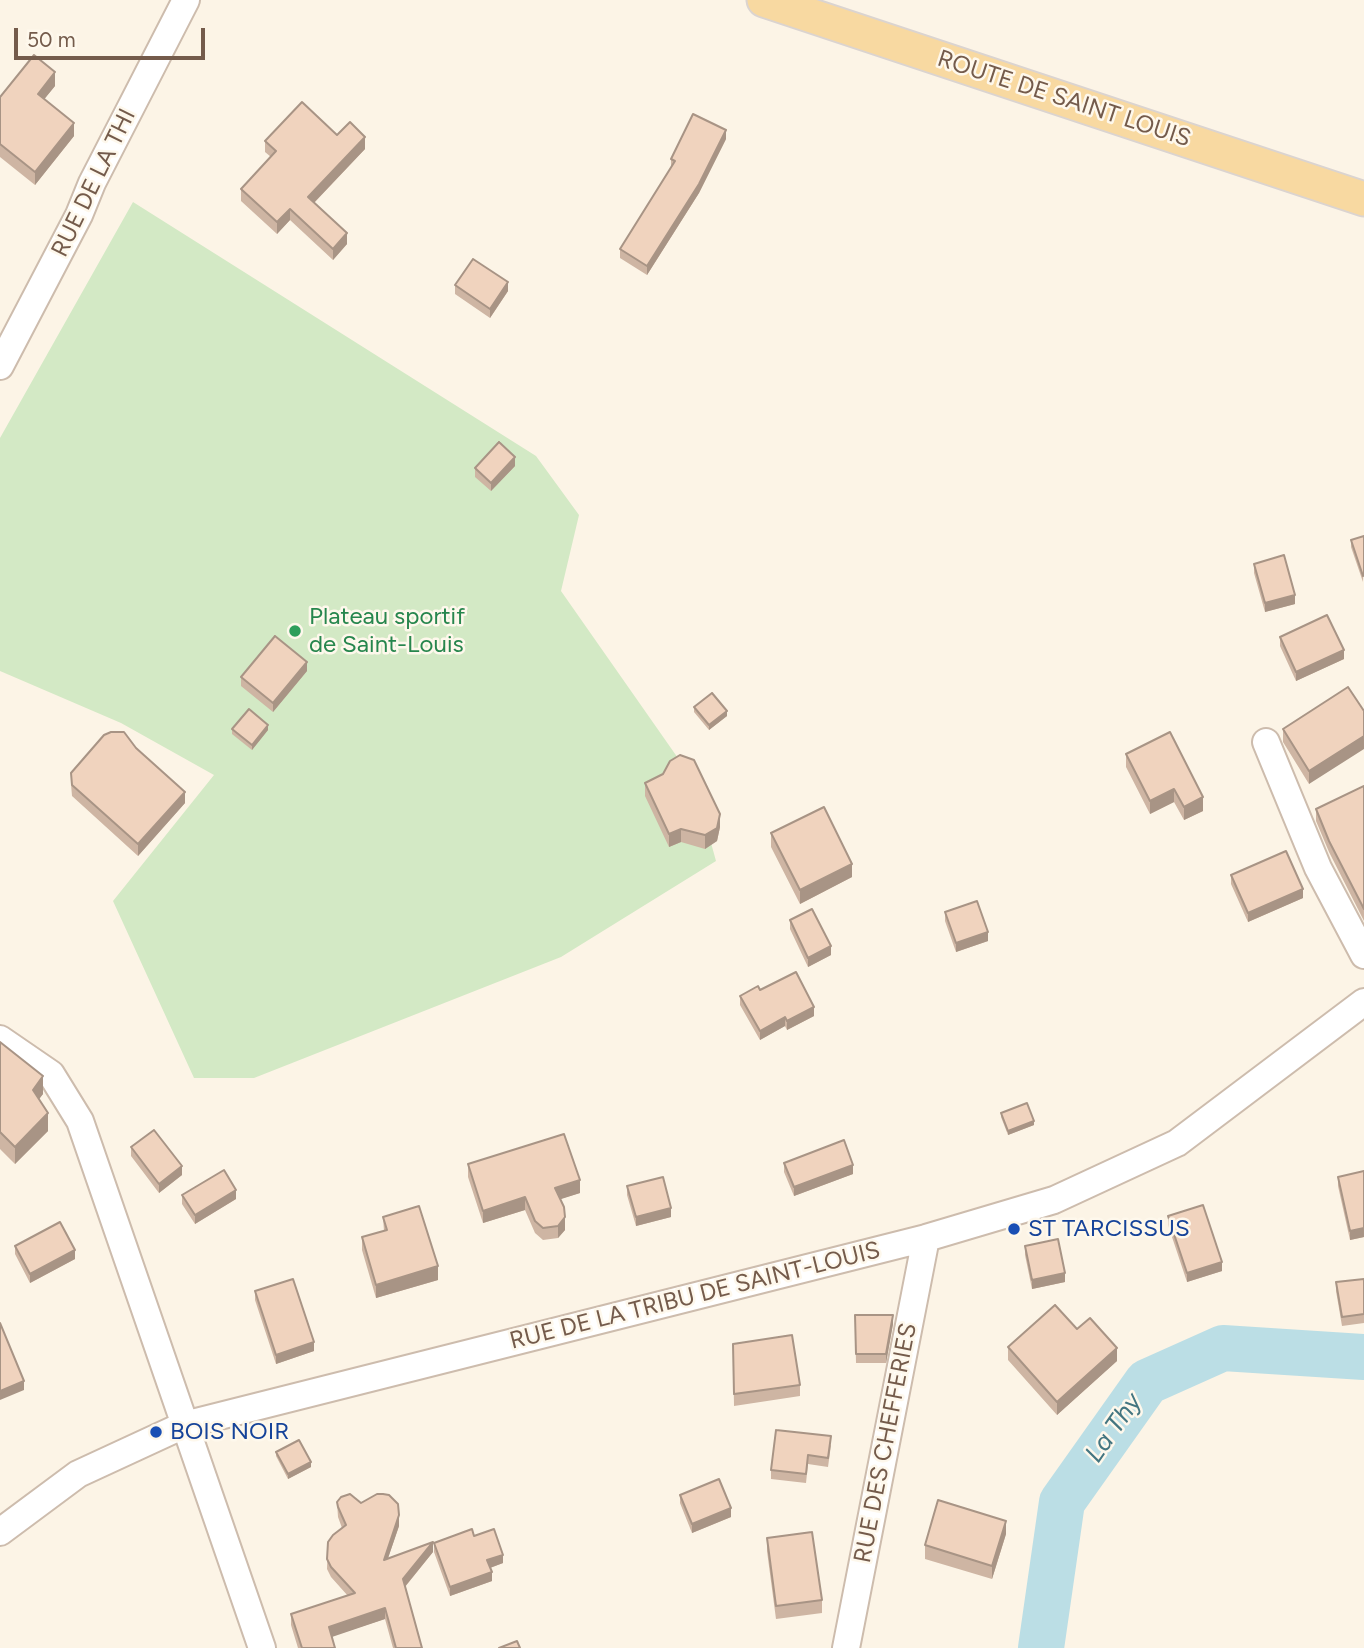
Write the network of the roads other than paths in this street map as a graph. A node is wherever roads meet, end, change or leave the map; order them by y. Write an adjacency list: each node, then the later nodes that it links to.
1 (186, 0): 4 (street, RUE DE LA THI)
2 (764, 0): 3 (main road, ROUTE DE SAINT LOUIS)
3 (1364, 199)
4 (0, 366)
5 (1266, 742): 6 (street)
6 (1364, 955)
7 (1364, 1002): 9 (street, RUE DE LA TRIBU DE SAINT-LOUIS)
8 (0, 1039): 10 (street)
9 (926, 1238): 10 (street, RUE DE LA TRIBU DE SAINT-LOUIS); 13 (street, RUE DES CHEFFERIES)
10 (184, 1425): 11 (street, RUE DE LA TRIBU DE SAINT-LOUIS); 12 (street)
11 (0, 1532)
12 (262, 1648)
13 (846, 1648)

